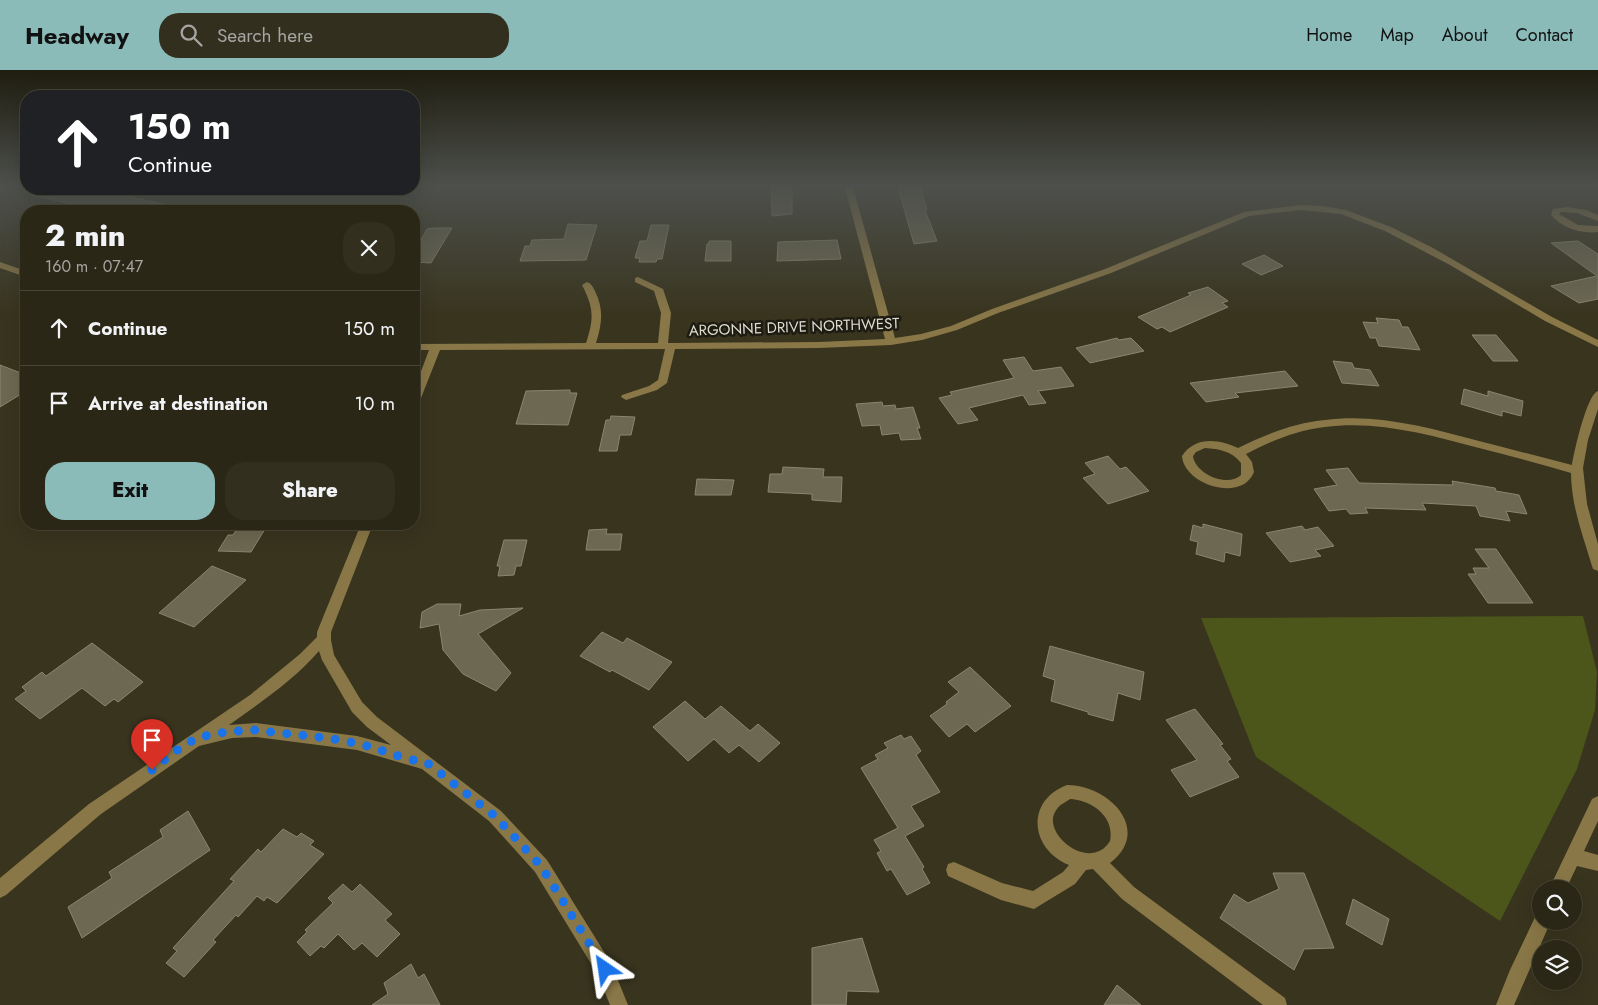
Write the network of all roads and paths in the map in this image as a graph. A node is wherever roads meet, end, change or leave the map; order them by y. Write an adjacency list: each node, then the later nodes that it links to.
1 (860, 228): 10 (street)
2 (1214, 228): 10 (street, ARGONNE DRIVE NORTHWEST)
3 (1384, 228): 11 (street, ARGONNE DRIVE NORTHWEST)
4 (1581, 228): 5 (street)
5 (1596, 231)
6 (0, 265): 7 (street)
7 (20, 272)
8 (638, 280): 14 (street)
9 (587, 285): 13 (street)
10 (891, 342): 14 (street, ARGONNE DRIVE NORTHWEST)
11 (1598, 344)
12 (436, 346): 13 (street, ARGONNE DRIVE NORTHWEST); 15 (street, ARGONNE DRIVE NORTHWEST); 16 (street)
13 (590, 346): 14 (street, ARGONNE DRIVE NORTHWEST)
14 (667, 346): 18 (street)
15 (420, 347)
16 (420, 388)
17 (1598, 394): 20 (street)
18 (626, 397)
19 (1238, 453): 19 (street); 20 (street)
20 (1577, 471): 22 (street)
21 (365, 530): 23 (street)
22 (1598, 566)
23 (324, 640): 24 (street); 25 (street)
24 (195, 740): 25 (street); 32 (street)
25 (426, 762): 34 (street)
26 (1598, 804): 27 (street)
27 (1573, 857): 29 (street); 31 (street)
28 (1090, 862): 28 (street); 30 (street); 35 (street)
29 (1598, 863)
30 (954, 870)
31 (1562, 880)
32 (0, 889)
33 (1538, 930): 36 (street)
34 (619, 1005)
35 (1278, 1005)
36 (1505, 1005)

